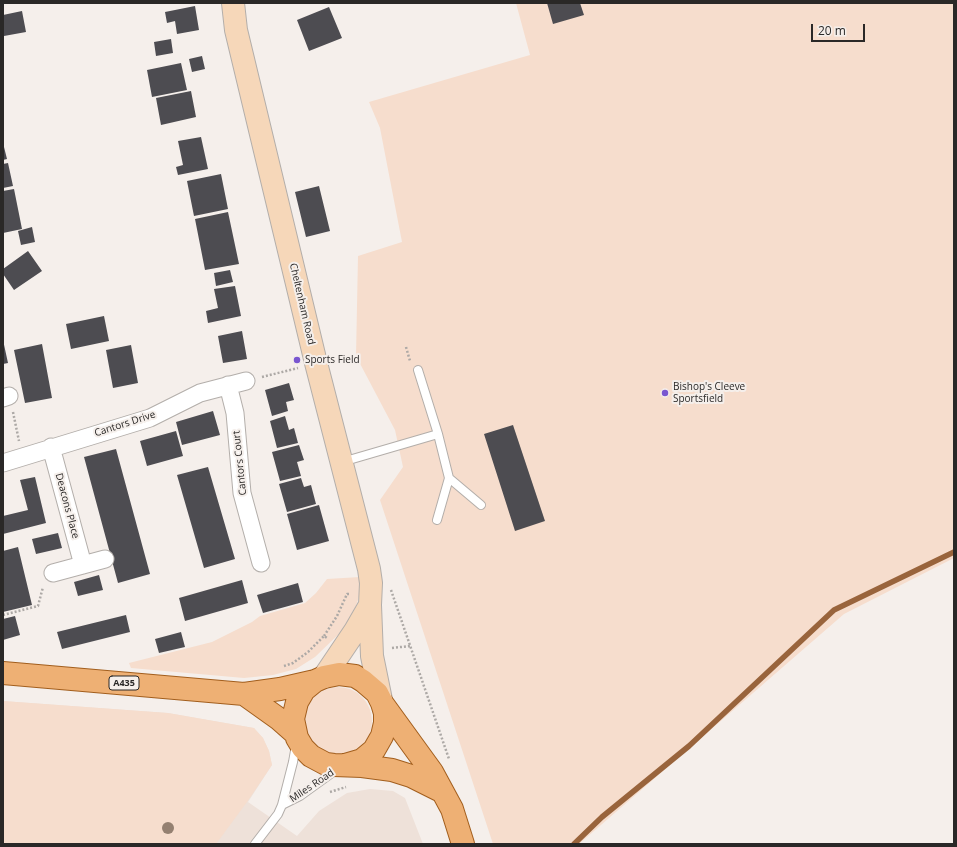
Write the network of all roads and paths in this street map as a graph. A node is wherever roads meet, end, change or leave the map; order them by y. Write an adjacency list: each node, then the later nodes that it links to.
1 (233, 3): 2 (street, Cheltenham Road)
2 (316, 363): 4 (path); 10 (street, Cheltenham Road)
3 (418, 370): 7 (lane)
4 (246, 381): 5 (street, Cantors Drive)
5 (228, 385): 8 (street, Cantors Drive); 16 (street, Cantors Court)
6 (6, 397): 9 (path)
7 (438, 434): 10 (lane); 12 (lane)
8 (51, 447): 9 (street, Cantors Drive); 17 (street, Deacons Place)
9 (22, 456): 11 (street, Cantors Drive)
10 (341, 462): 20 (street, Cheltenham Road)
11 (3, 463)
12 (449, 478): 13 (lane); 14 (lane)
13 (481, 505)
14 (437, 520)
15 (105, 559): 17 (street)
16 (261, 563)
17 (82, 565): 18 (street)
18 (53, 573): 21 (path)
19 (390, 587): 23 (path)
20 (370, 605): 22 (street, Cheltenham Road); 24 (street, Cheltenham Road)
21 (3, 615)
22 (344, 646): 25 (path); 27 (street, Cheltenham Road)
23 (410, 646): 24 (path); 31 (path)
24 (372, 651): 29 (street, Cheltenham Road)
25 (283, 667)
26 (3, 673): 28 (main road, A435)
27 (319, 679): 28 (main road, A435); 29 (main road); 30 (main road)
28 (244, 694): 30 (main road)
29 (382, 702): 32 (main road); 33 (main road)
30 (296, 736): 32 (main road); 35 (lane, Miles Road)
31 (450, 763)
32 (346, 772): 33 (main road); 34 (path); 35 (lane, Miles Road)
33 (441, 791): 37 (main road)
34 (329, 792)
35 (282, 806): 36 (lane, Miles Road)
36 (255, 844)
37 (464, 844)

